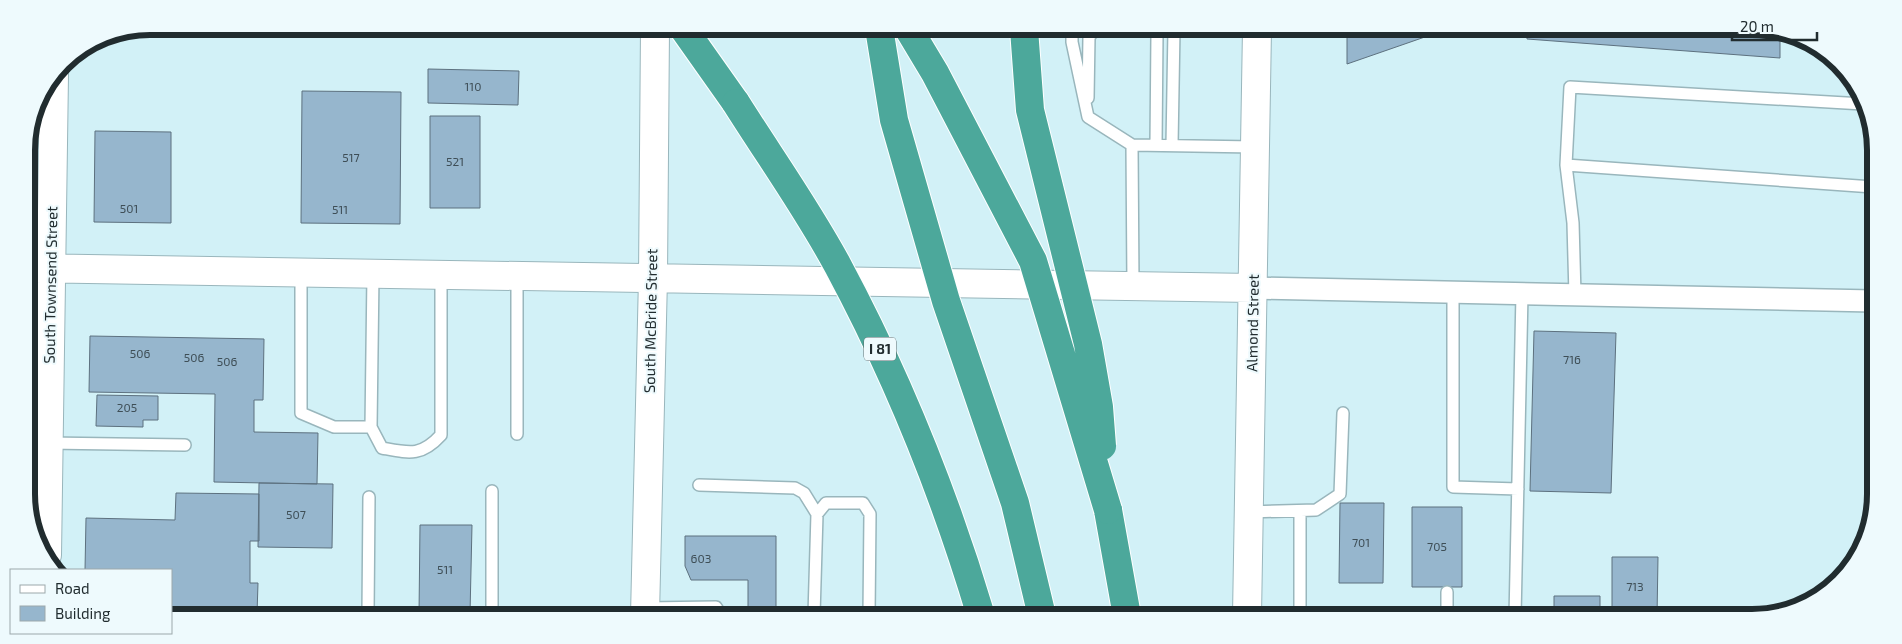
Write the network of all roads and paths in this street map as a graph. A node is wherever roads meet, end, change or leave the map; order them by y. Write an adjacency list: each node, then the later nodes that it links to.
1 (655, 35): 25 (street, South McBride Street)
2 (688, 35): 55 (highway, I 81, bridge)
3 (880, 35): 56 (highway, bridge)
4 (912, 35): 42 (highway, bridge)
5 (1025, 35): 42 (highway, bridge)
6 (1072, 35): 13 (lane)
7 (1090, 35): 13 (lane)
8 (1157, 35): 15 (lane)
9 (1174, 35): 16 (lane)
10 (1257, 35): 17 (street, Almond Street)
11 (53, 88): 20 (street, South Townsend Street)
12 (1857, 104): 18 (lane)
13 (1088, 117): 14 (lane)
14 (1132, 145): 15 (lane); 26 (lane)
15 (1156, 145): 16 (lane)
16 (1172, 145): 17 (lane)
17 (1255, 147): 27 (street, Almond Street)
18 (1566, 165): 19 (lane); 30 (lane)
19 (1867, 187)
20 (39, 268): 21 (street); 35 (street, South Townsend Street)
21 (301, 273): 22 (street); 33 (lane)
22 (373, 274): 23 (street); 33 (lane)
23 (441, 275): 24 (street); 33 (lane)
24 (517, 276): 25 (street); 34 (lane)
25 (653, 278): 26 (street); 50 (street, South McBride Street)
26 (1133, 286): 27 (street)
27 (1254, 288): 28 (street); 44 (street, Almond Street)
28 (1453, 292): 29 (street); 39 (lane)
29 (1522, 294): 30 (street); 39 (lane)
30 (1575, 295): 31 (street)
31 (1867, 301)
32 (1343, 413): 43 (lane)
33 (371, 427)
34 (517, 434)
35 (48, 443): 36 (lane); 37 (street, South Townsend Street)
36 (185, 445)
37 (38, 477): 46 (street, South Townsend Street)
38 (699, 485): 45 (lane)
39 (1518, 489): 61 (lane)
40 (492, 491): 49 (lane)
41 (369, 497): 48 (lane)
42 (1108, 510): 57 (highway)
43 (1300, 510): 44 (lane); 59 (lane)
44 (1249, 512): 58 (street, Almond Street)
45 (817, 514): 53 (lane); 54 (lane)
46 (45, 541)
47 (1447, 592): 60 (lane)
48 (368, 609)
49 (492, 609)
50 (645, 609)
51 (688, 609): 52 (lane)
52 (717, 609)
53 (814, 609)
54 (869, 609)
55 (979, 609)
56 (1040, 609)
57 (1126, 609)
58 (1246, 609)
59 (1300, 609)
60 (1447, 609)
61 (1515, 609)

